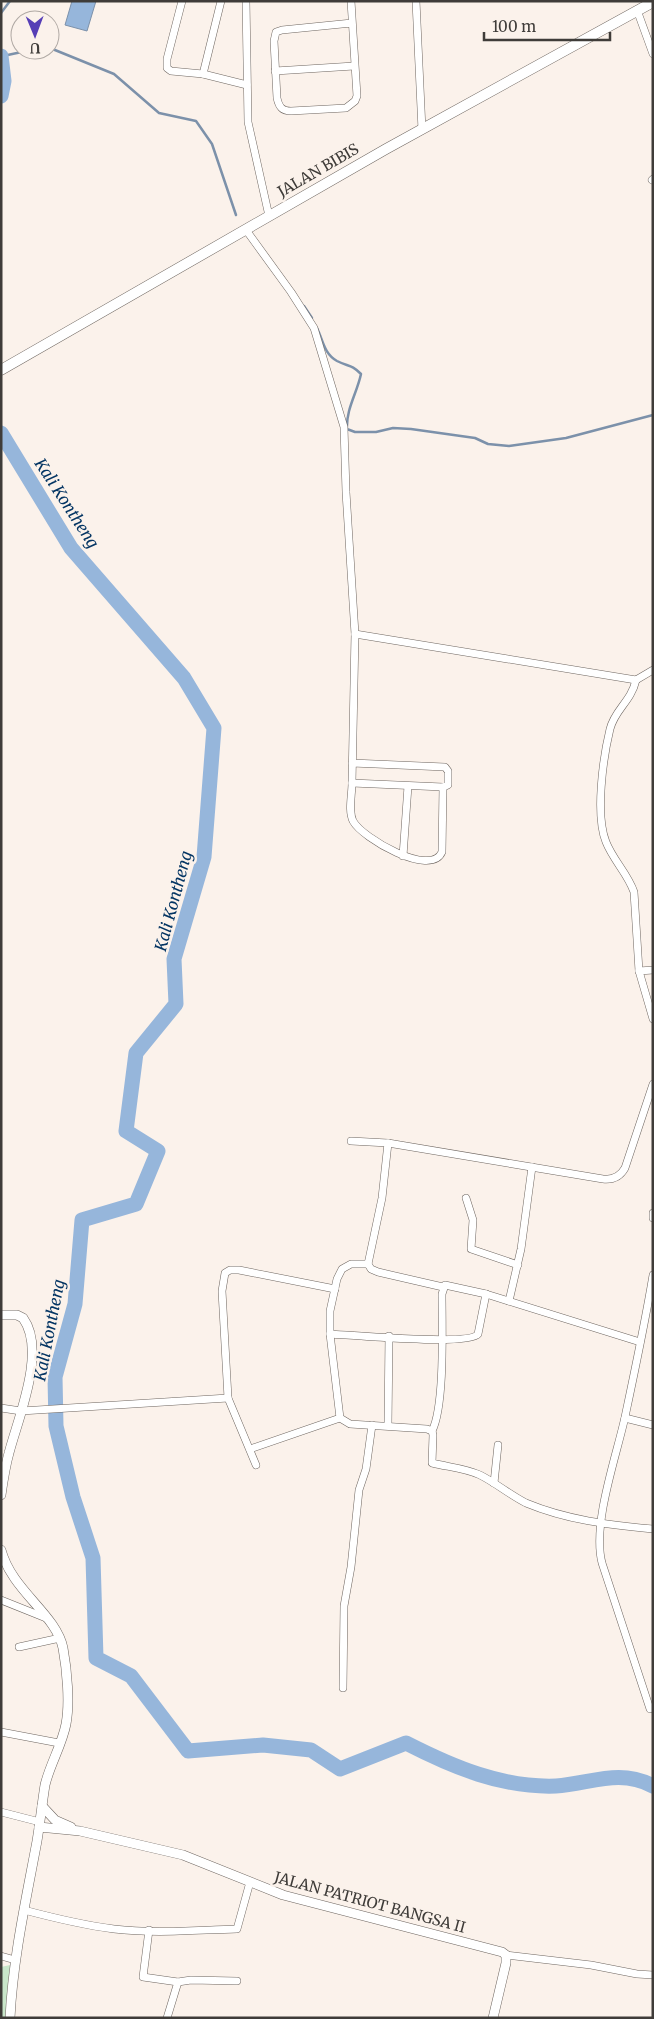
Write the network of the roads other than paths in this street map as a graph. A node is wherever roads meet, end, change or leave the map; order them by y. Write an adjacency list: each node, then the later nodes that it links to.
1 (182, 1): 12 (street)
2 (221, 1): 12 (street)
3 (246, 1): 13 (street)
4 (351, 1): 8 (street)
5 (416, 1): 14 (street)
6 (648, 3): 7 (main road, JALAN BIBIS)
7 (636, 10): 9 (street); 14 (main road, JALAN BIBIS)
8 (352, 23): 10 (street); 11 (street)
9 (653, 54)
10 (354, 66): 11 (street); 11 (street)
11 (275, 71)
12 (203, 74): 13 (street)
13 (246, 85): 15 (street)
14 (422, 130): 15 (main road, JALAN BIBIS)
15 (269, 216): 16 (main road, JALAN BIBIS)
16 (246, 230): 17 (main road, JALAN BIBIS); 18 (street)
17 (1, 370)
18 (355, 634): 20 (street); 21 (street)
19 (653, 670): 20 (street)
20 (636, 680): 27 (street)
21 (352, 763): 22 (street); 24 (street)
22 (352, 783): 23 (street); 25 (street)
23 (408, 786): 24 (street); 25 (street)
24 (443, 787): 25 (street)
25 (403, 856)
26 (653, 970): 27 (street)
27 (639, 971): 28 (street)
28 (653, 1019)
29 (653, 1084): 32 (street)
30 (351, 1141): 31 (street)
31 (388, 1143): 32 (street); 36 (street)
32 (532, 1167): 37 (street)
33 (466, 1198): 37 (street)
34 (653, 1213): 35 (street)
35 (653, 1218)
36 (368, 1264): 39 (street); 40 (street)
37 (518, 1265): 42 (street)
38 (653, 1275): 47 (street)
39 (443, 1287): 41 (street); 46 (street)
40 (335, 1289): 44 (street); 48 (street)
41 (486, 1294): 42 (street); 46 (street)
42 (509, 1302): 47 (street)
43 (1, 1315): 50 (street)
44 (330, 1334): 45 (street); 51 (street)
45 (389, 1336): 46 (street); 55 (street)
46 (442, 1340): 56 (street)
47 (640, 1342): 52 (street)
48 (228, 1398): 50 (street); 58 (street)
49 (1, 1408): 50 (street)
50 (21, 1411): 61 (street)
51 (340, 1418): 53 (street); 58 (street)
52 (625, 1418): 54 (street); 62 (street)
53 (372, 1425): 55 (street); 69 (street)
54 (653, 1425)
55 (388, 1426): 56 (street)
56 (432, 1431): 60 (street)
57 (498, 1444): 60 (street)
58 (250, 1449): 59 (street)
59 (256, 1465)
60 (494, 1483): 62 (street)
61 (1, 1495)
62 (600, 1524): 63 (street); 70 (street)
63 (653, 1529)
64 (1, 1550): 66 (street)
65 (1, 1600): 66 (street)
66 (46, 1618): 67 (street)
67 (60, 1638): 68 (street); 72 (street)
68 (19, 1647)
69 (342, 1688)
70 (650, 1710)
71 (1, 1732): 72 (street)
72 (58, 1743): 73 (street)
73 (42, 1806): 75 (street); 76 (street)
74 (1, 1812): 75 (street)
75 (40, 1824): 76 (street); 78 (street)
76 (80, 1831): 77 (street, JALAN PATRIOT BANGSA II)
77 (250, 1882): 79 (street); 80 (street, JALAN PATRIOT BANGSA II)
78 (24, 1910): 79 (street); 82 (street)
79 (149, 1930): 85 (street)
80 (506, 1955): 83 (street); 88 (street)
81 (1, 1956): 82 (street)
82 (14, 1960): 86 (street)
83 (653, 1975)
84 (237, 1981): 85 (street)
85 (178, 1982): 87 (street)
86 (10, 2018)
87 (168, 2018)
88 (493, 2018)

